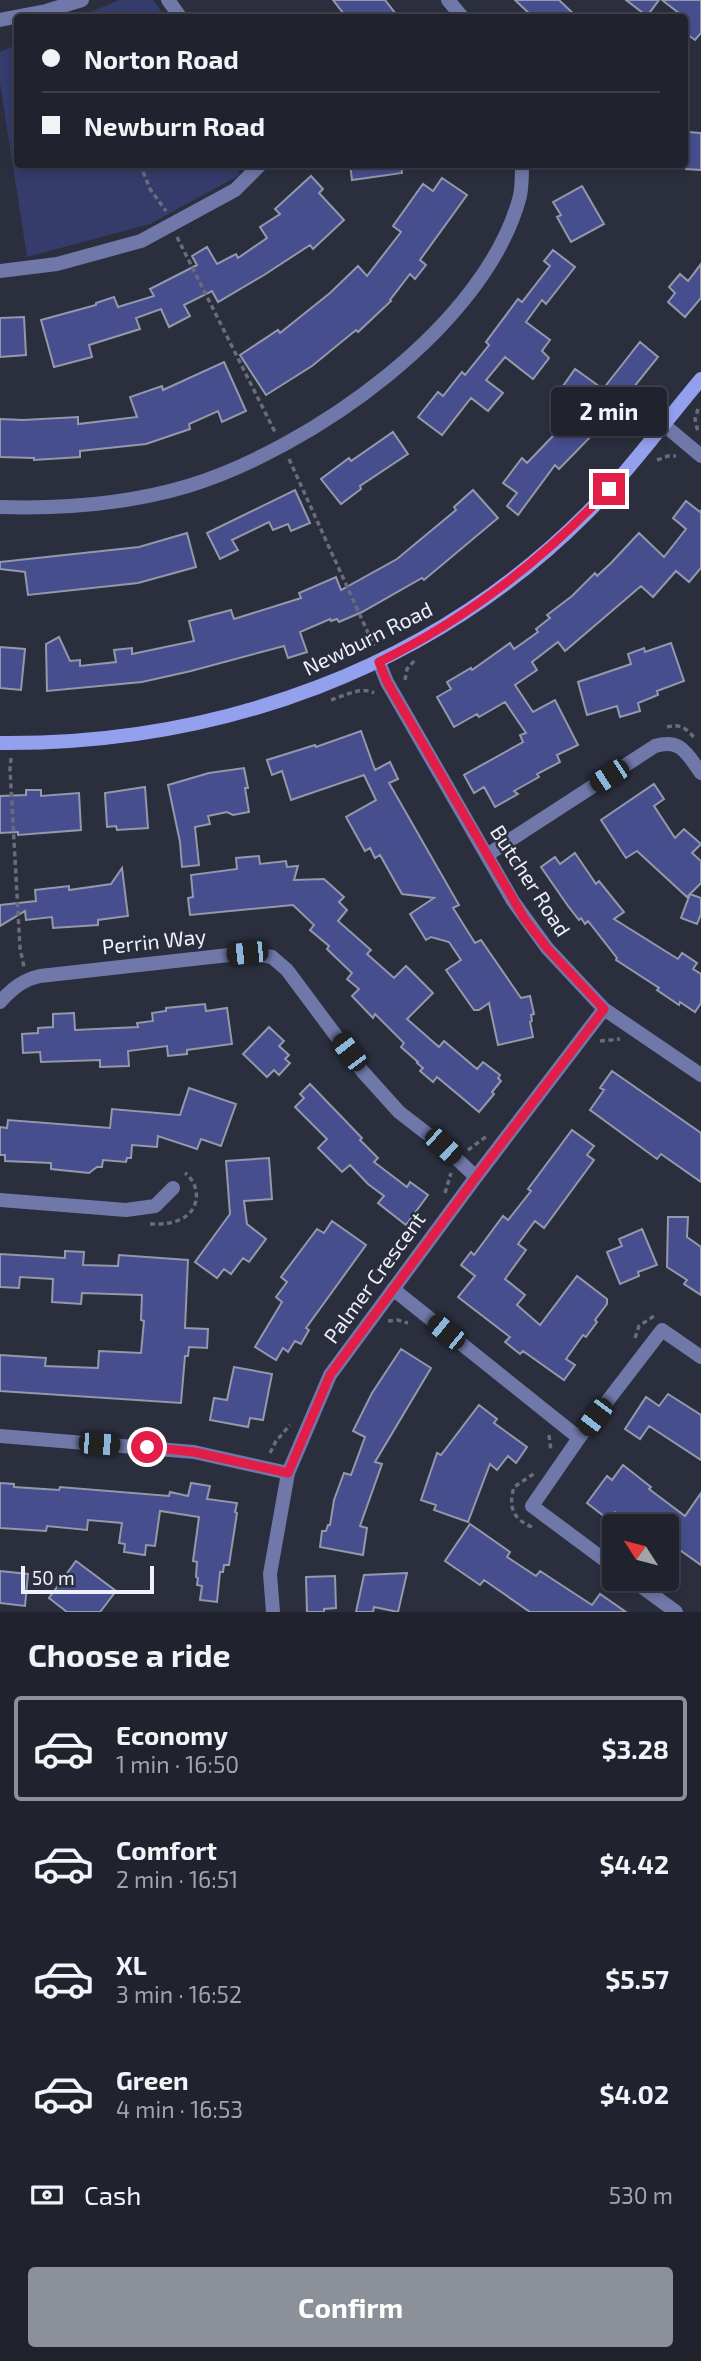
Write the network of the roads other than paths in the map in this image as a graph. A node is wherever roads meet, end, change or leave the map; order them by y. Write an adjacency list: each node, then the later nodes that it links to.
1 (82, 0): 3 (street)
2 (448, 0): 4 (street)
3 (31, 14)
4 (460, 14)
5 (257, 168): 7 (street)
6 (523, 168): 11 (street)
7 (0, 271)
8 (701, 379): 9 (street, Newburn Road)
9 (663, 425): 10 (street); 12 (street, Newburn Road)
10 (701, 456)
11 (0, 507)
12 (377, 655): 13 (street, Newburn Road); 15 (street, Butcher Road)
13 (0, 743)
14 (701, 773): 15 (street)
15 (487, 855): 17 (street, Butcher Road)
16 (0, 1002): 19 (street, Perrin Way)
17 (604, 1009): 18 (street, Butcher Road); 19 (street, Palmer Crescent)
18 (701, 1075)
19 (476, 1177): 22 (street, Palmer Crescent)
20 (173, 1188): 21 (street)
21 (0, 1200)
22 (393, 1289): 25 (street); 26 (street, Palmer Crescent)
23 (701, 1357): 25 (street)
24 (0, 1436): 26 (street)
25 (579, 1438): 27 (street)
26 (288, 1473): 30 (street, Palmer Crescent)
27 (602, 1558)
28 (647, 1591): 29 (street)
29 (674, 1611)
30 (273, 1612)

